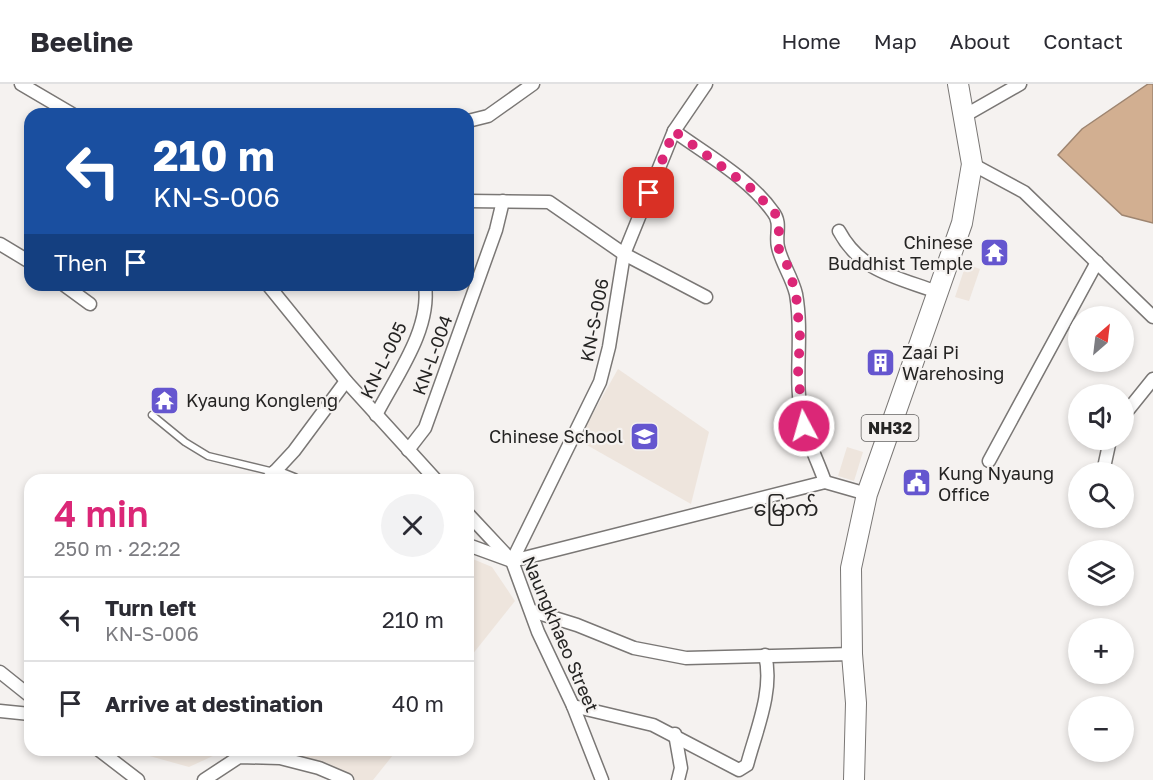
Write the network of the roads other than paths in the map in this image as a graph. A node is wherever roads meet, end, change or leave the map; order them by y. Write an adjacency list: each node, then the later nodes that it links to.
1 (533, 84): 8 (street)
2 (706, 84): 9 (street, KN-S-006)
3 (958, 84): 7 (highway, NH32)
4 (1020, 84): 7 (street)
5 (28, 86): 6 (street)
6 (63, 108)
7 (964, 116): 10 (highway, NH32)
8 (474, 120)
9 (674, 131): 15 (street, KN-S-006); 35 (street)
10 (972, 164): 17 (street); 21 (highway, NH32)
11 (474, 201): 12 (street)
12 (503, 201): 15 (street); 30 (street, KN-L-004)
13 (839, 231): 21 (street)
14 (0, 244): 16 (street)
15 (624, 254): 22 (street); 39 (street, KN-S-006)
16 (24, 258)
17 (1097, 262): 24 (street); 31 (street)
18 (72, 291): 23 (street)
19 (274, 291): 26 (street)
20 (426, 291): 28 (street, KN-L-005)
21 (937, 292): 36 (highway, NH32)
22 (706, 297)
23 (90, 304)
24 (1153, 317)
25 (1153, 379): 27 (street)
26 (346, 381): 28 (street); 33 (street)
27 (1134, 403)
28 (376, 415): 30 (street)
29 (152, 416): 32 (lane)
30 (408, 450): 34 (street)
31 (988, 461)
32 (265, 474)
33 (273, 474)
34 (430, 474)
35 (825, 482): 36 (street); 39 (street)
36 (867, 494): 41 (highway, NH32)
37 (474, 520): 39 (street, Naungkhaeo Street)
38 (474, 547): 39 (street)
39 (512, 561): 40 (street, Naungkhaeo Street)
40 (532, 611): 42 (street); 45 (street, Naungkhaeo Street)
41 (852, 654): 42 (street); 55 (highway, NH32)
42 (765, 655): 48 (street)
43 (0, 672): 44 (street)
44 (24, 691)
45 (573, 706): 48 (street); 53 (street, Naungkhaeo Street)
46 (0, 711): 47 (street)
47 (24, 713)
48 (675, 734): 54 (street)
49 (107, 756): 50 (street)
50 (138, 780)
51 (204, 780): 52 (street)
52 (347, 780)
53 (602, 780)
54 (678, 780)
55 (854, 780)

